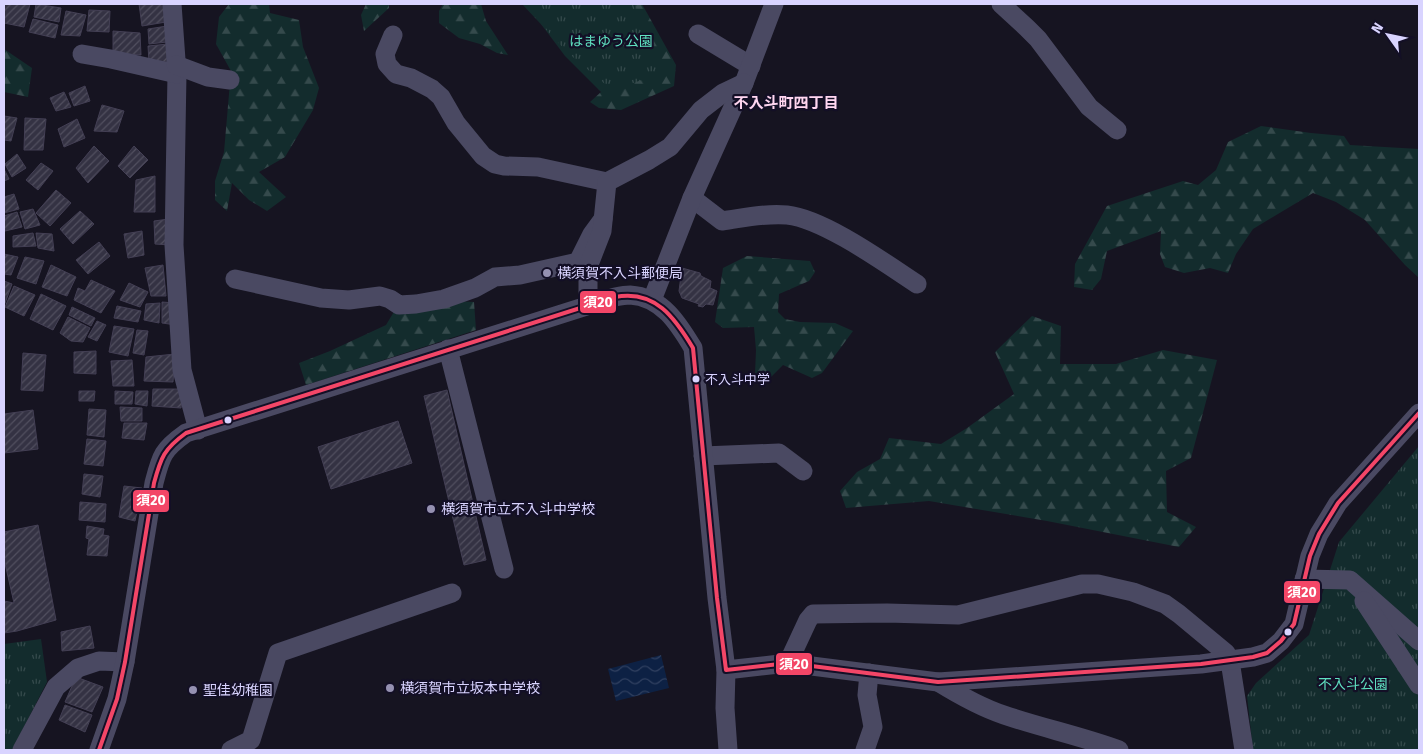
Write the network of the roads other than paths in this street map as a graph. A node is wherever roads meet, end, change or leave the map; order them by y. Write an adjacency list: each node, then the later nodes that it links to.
1 (172, 4): 7 (street)
2 (774, 4): 8 (street)
3 (1001, 4): 10 (street)
4 (698, 34): 8 (street)
5 (393, 35): 11 (street)
6 (82, 54): 7 (street)
7 (176, 70): 9 (street); 20 (street)
8 (747, 74): 11 (street); 12 (street)
9 (230, 80)
10 (1117, 130)
11 (607, 182): 13 (street)
12 (692, 198): 15 (street); 16 (street)
13 (603, 219): 14 (street); 17 (street)
14 (236, 279)
15 (917, 284)
16 (652, 300): 17 (street); 21 (street)
17 (588, 305): 18 (street)
18 (448, 349): 20 (street); 23 (street)
19 (1419, 412): 24 (street)
20 (198, 430): 29 (street)
21 (703, 456): 22 (street); 31 (street)
22 (803, 471)
23 (504, 569)
24 (1304, 580): 25 (street); 28 (street)
25 (1350, 580): 27 (street); 34 (street)
26 (452, 593): 37 (street)
27 (1419, 641)
28 (1230, 661): 30 (street); 33 (street); 41 (street)
29 (125, 662): 35 (street); 36 (street)
30 (788, 663): 31 (street); 32 (street)
31 (726, 670): 38 (street)
32 (869, 673): 33 (street); 39 (street)
33 (938, 682): 40 (street)
34 (1419, 685)
35 (22, 750)
36 (99, 750)
37 (231, 750)
38 (728, 750)
39 (865, 750)
40 (1119, 750)
41 (1244, 750)

